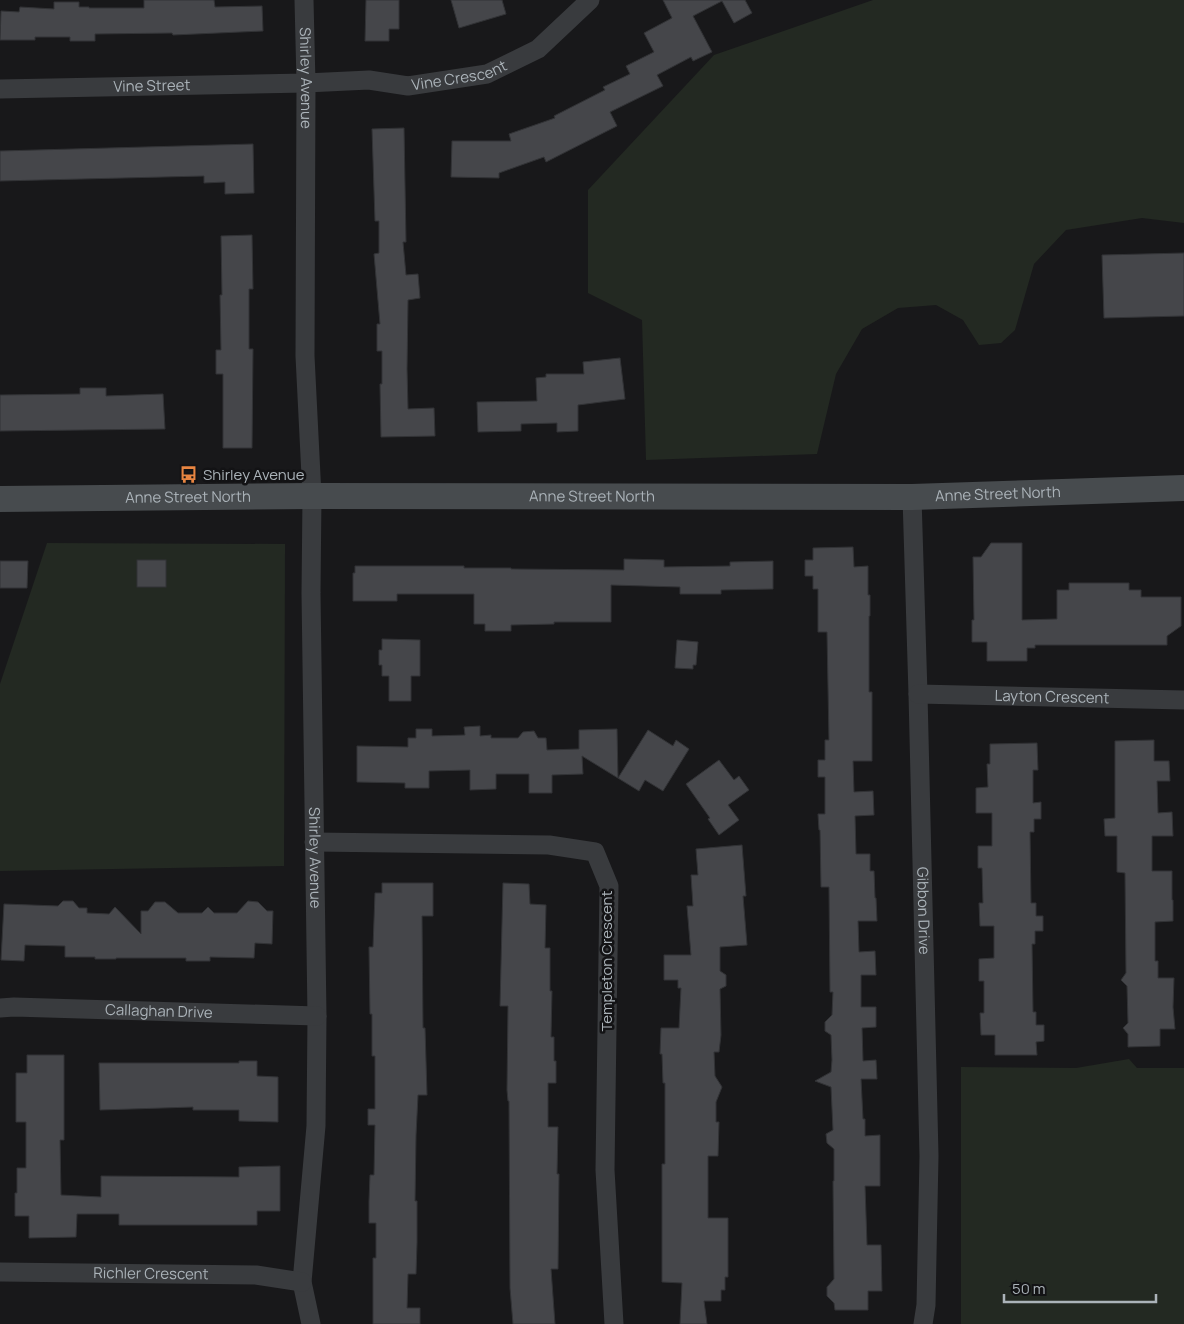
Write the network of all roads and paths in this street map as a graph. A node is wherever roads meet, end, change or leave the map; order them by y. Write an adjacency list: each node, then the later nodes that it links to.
1 (304, 0): 3 (street, Shirley Avenue)
2 (590, 0): 3 (street, Vine Crescent)
3 (306, 84): 4 (street, Vine Street); 6 (street, Shirley Avenue)
4 (0, 89)
5 (1184, 488): 7 (street, Anne Street North)
6 (312, 496): 7 (street, Anne Street North); 8 (street, Anne Street North); 11 (street, Shirley Avenue)
7 (912, 498): 9 (street, Gibbon Drive)
8 (0, 499)
9 (918, 694): 10 (street, Layton Crescent); 18 (street, Gibbon Drive)
10 (1184, 700)
11 (314, 842): 13 (street, Shirley Avenue); 17 (street, Templeton Crescent)
12 (0, 1008): 13 (street, Callaghan Drive)
13 (317, 1016): 15 (street, Shirley Avenue)
14 (0, 1272): 15 (street, Richler Crescent)
15 (302, 1282): 16 (street, Shirley Avenue)
16 (311, 1324)
17 (614, 1324)
18 (923, 1324)

